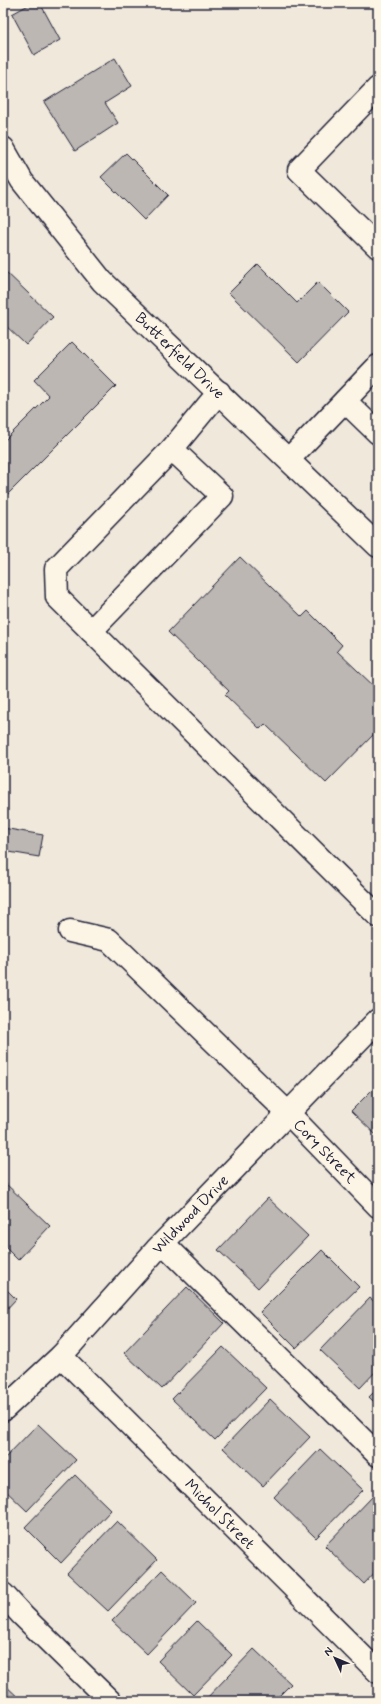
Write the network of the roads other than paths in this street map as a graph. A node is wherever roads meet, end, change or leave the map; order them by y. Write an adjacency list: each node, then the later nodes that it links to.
1 (378, 88): 3 (street)
2 (3, 148): 5 (street, Butterfield Drive)
3 (378, 247)
4 (378, 366): 6 (street)
5 (219, 392): 8 (street); 9 (street, Butterfield Drive)
6 (345, 401): 7 (street); 9 (street)
7 (378, 432)
8 (172, 449): 11 (street); 11 (street)
9 (289, 460): 10 (street, Butterfield Drive)
10 (378, 546)
11 (91, 631): 12 (street)
12 (378, 916)
13 (70, 931): 15 (street, Cory Street)
14 (378, 1020): 15 (street, Wildwood Drive)
15 (288, 1113): 16 (street, Cory Street); 17 (street, Wildwood Drive)
16 (378, 1206)
17 (163, 1243): 18 (street, Wildwood Drive); 20 (street)
18 (61, 1356): 19 (street, Wildwood Drive); 22 (street, Michol Street)
19 (3, 1410)
20 (378, 1455)
21 (3, 1594): 23 (street)
22 (378, 1672)
23 (110, 1701)

